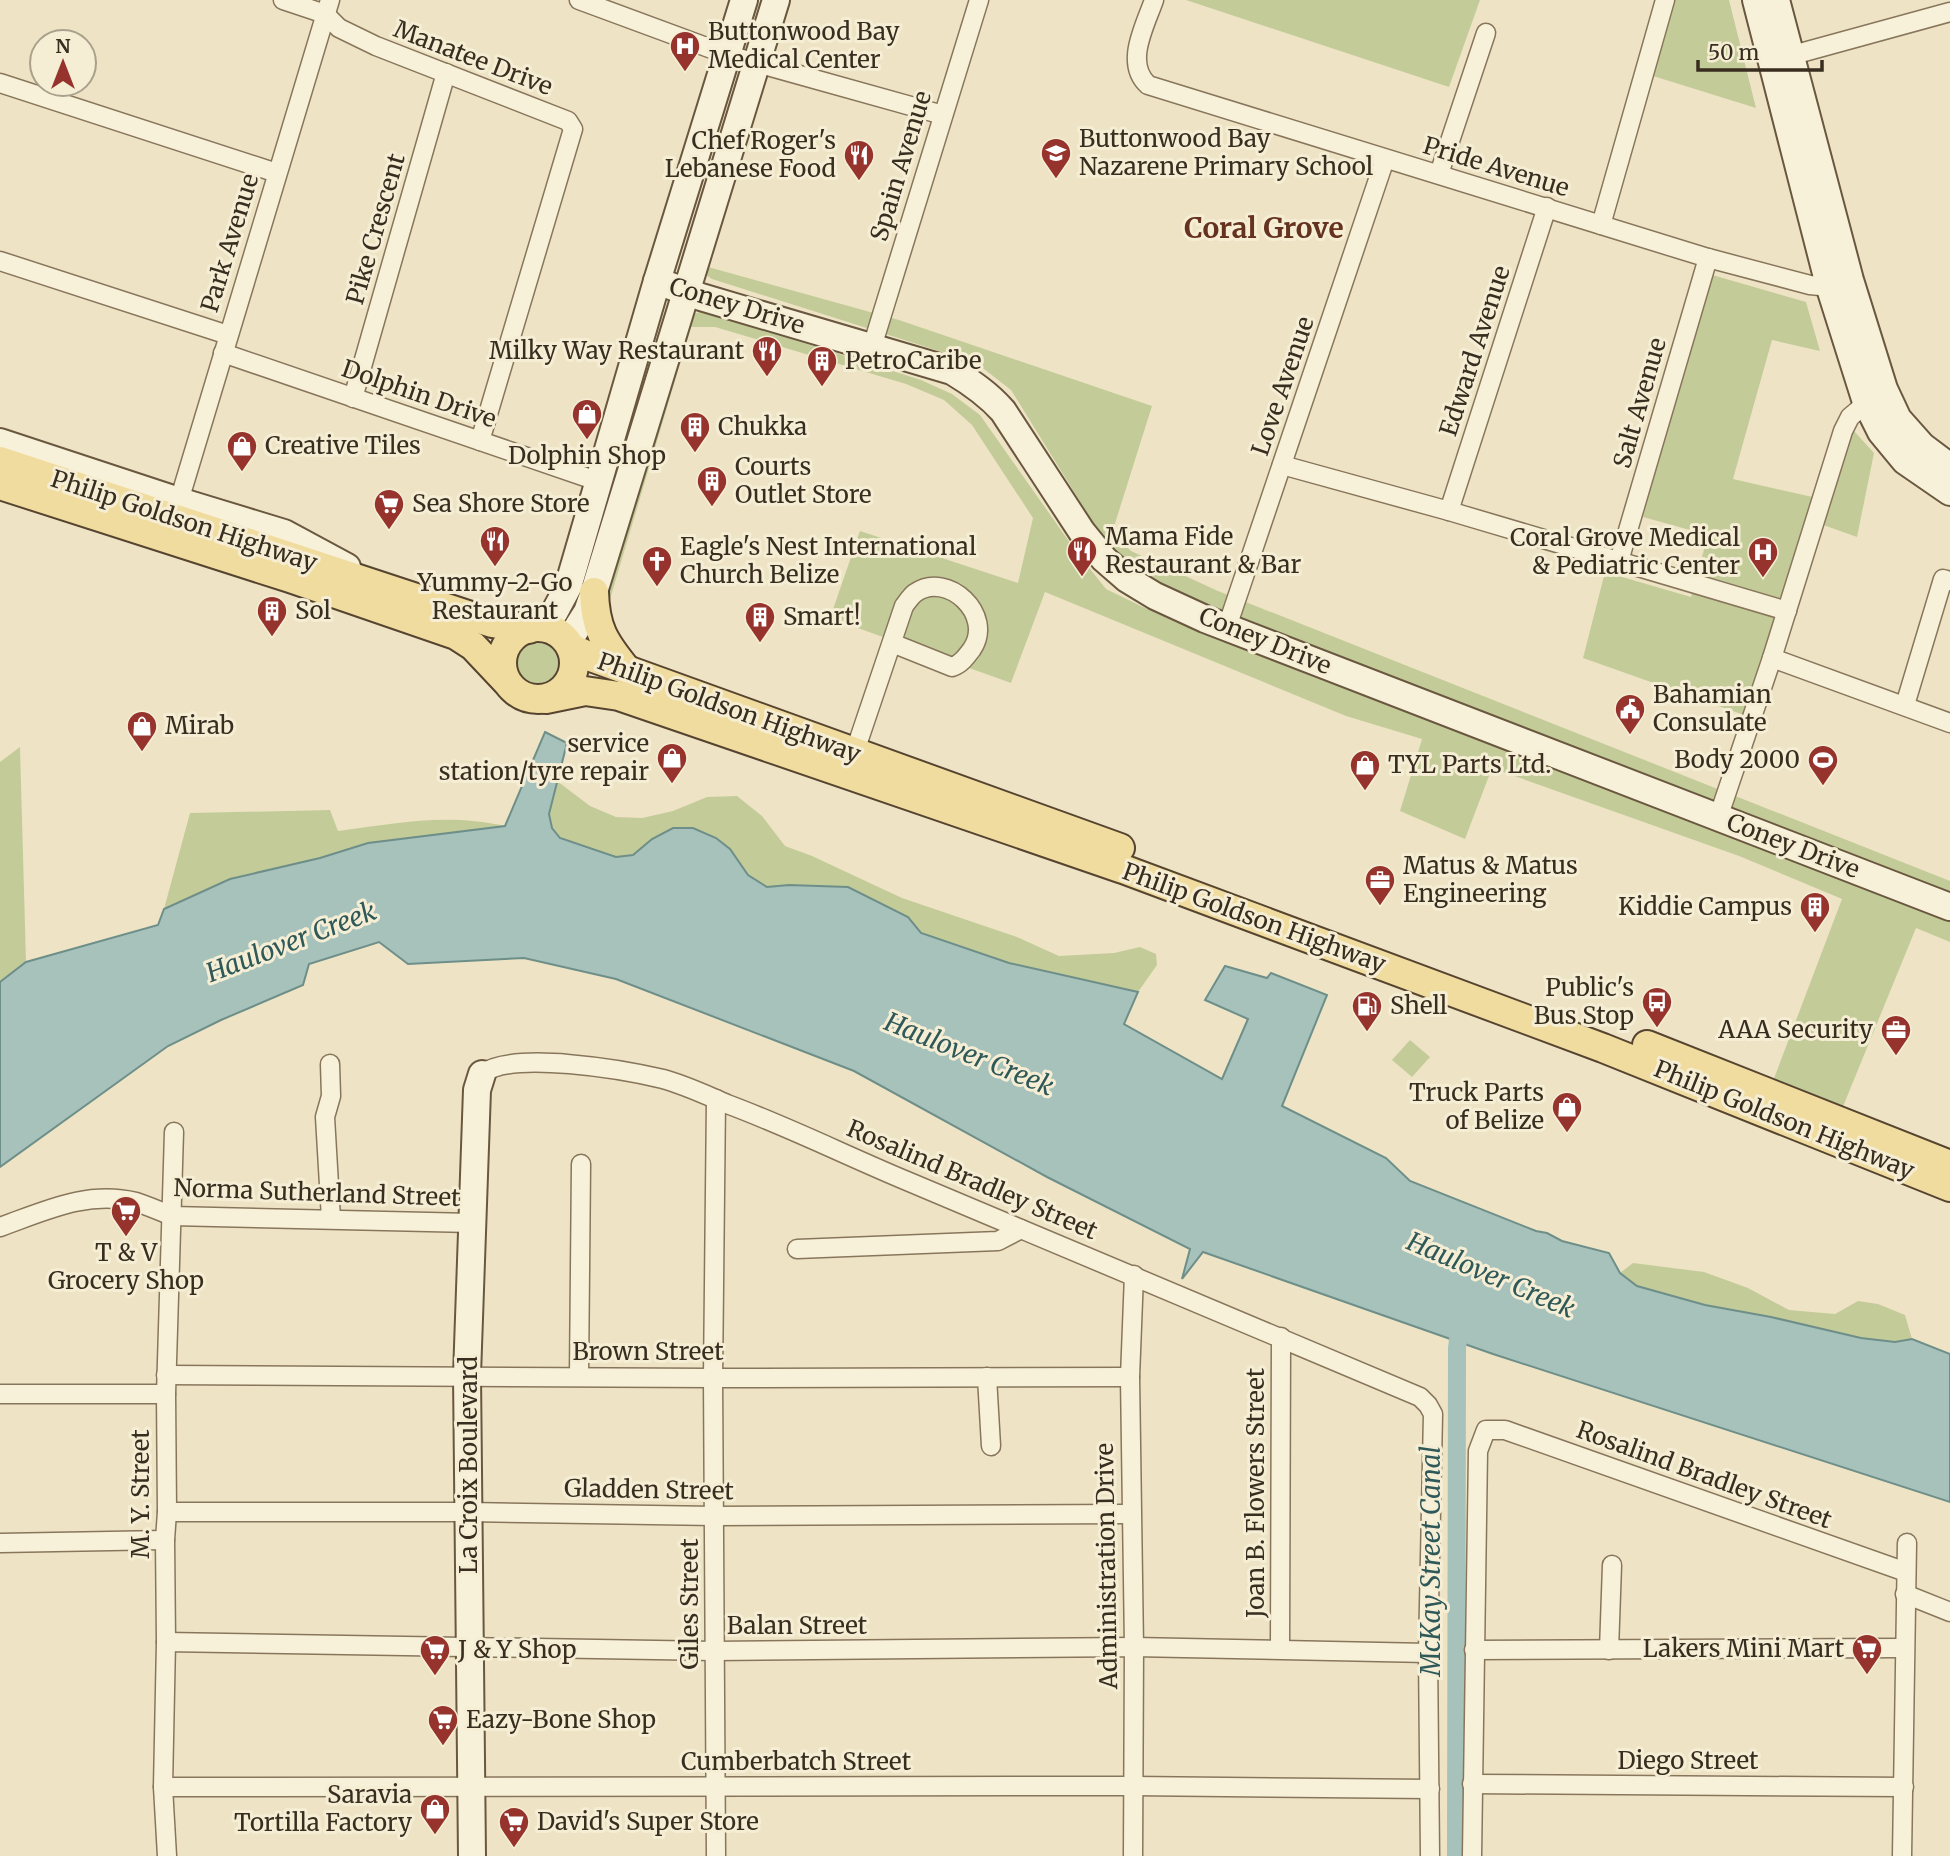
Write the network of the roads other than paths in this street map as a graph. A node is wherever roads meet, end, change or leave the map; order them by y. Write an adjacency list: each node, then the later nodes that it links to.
1 (283, 0): 10 (street, Manatee Drive)
2 (579, 0): 13 (street)
3 (744, 0): 13 (street)
4 (776, 0): 15 (street)
5 (979, 0): 18 (street, Spain Avenue)
6 (1154, 0): 19 (street, Pride Avenue)
7 (1665, 0): 23 (street)
8 (1756, 0): 14 (street)
9 (1776, 0): 14 (street)
10 (328, 7): 16 (street, Manatee Drive); 20 (street, Park Avenue)
11 (1950, 12): 14 (street)
12 (1486, 33): 21 (street)
13 (728, 55): 15 (street); 26 (street)
14 (1781, 59): 27 (street)
15 (757, 64): 18 (street); 28 (street)
16 (446, 74): 33 (street, Pike Crescent); 34 (street, Manatee Drive)
17 (0, 83): 20 (street)
18 (943, 115): 30 (street, Spain Avenue)
19 (1385, 159): 21 (street, Pride Avenue); 37 (street, Love Avenue)
20 (277, 173): 29 (street, Park Avenue)
21 (1439, 174): 22 (street, Pride Avenue)
22 (1547, 208): 23 (street, Pride Avenue); 43 (street, Edward Avenue)
23 (1601, 225): 24 (street, Pride Avenue)
24 (1708, 258): 27 (street, Pride Avenue); 44 (street, Salt Avenue)
25 (0, 261): 29 (street)
26 (657, 281): 28 (street, Coney Drive); 39 (street)
27 (1840, 282): 32 (street)
28 (687, 292): 30 (street, Coney Drive); 47 (street)
29 (228, 335): 31 (street, Park Avenue)
30 (872, 347): 49 (street, Coney Drive)
31 (223, 353): 33 (street, Dolphin Drive); 42 (street, Park Avenue)
32 (1875, 395): 38 (street); 41 (street); 48 (street)
33 (353, 398): 34 (street, Dolphin Drive)
34 (480, 441): 39 (street, Dolphin Drive)
35 (0, 442): 42 (street)
36 (0, 461): 46 (main road, Philip Goldson Highway)
37 (1282, 465): 43 (street); 49 (street, Love Avenue)
38 (1950, 467)
39 (600, 482): 50 (street)
40 (0, 485): 55 (main road, Philip Goldson Highway)
41 (1950, 492)
42 (179, 502): 46 (street)
43 (1450, 510): 44 (street)
44 (1619, 561): 48 (street)
45 (1950, 581): 57 (street)
46 (389, 589): 50 (main road, Philip Goldson Highway)
47 (594, 592): 52 (street); 54 (main road)
48 (1787, 611): 53 (street)
49 (1227, 627): 60 (street, Coney Drive)
50 (534, 628): 52 (main road); 55 (main road)
51 (892, 643): 51 (street); 59 (street)
52 (569, 645): 54 (main road, Philip Goldson Highway); 56 (main road)
53 (1772, 658): 57 (street); 60 (street)
54 (626, 669): 59 (main road, Philip Goldson Highway)
55 (506, 681): 56 (main road)
56 (547, 699): 68 (main road, Philip Goldson Highway)
57 (1905, 705): 58 (street)
58 (1950, 723)
59 (854, 754): 67 (main road, Philip Goldson Highway)
60 (1718, 818): 61 (street, Coney Drive)
61 (1950, 907)
62 (330, 1064): 70 (street)
63 (482, 1074): 64 (street, Rosalind Bradley Street); 71 (street, La Croix Boulevard)
64 (716, 1099): 73 (street, Rosalind Bradley Street); 82 (street, Giles Street)
65 (174, 1132): 69 (street, M. Y. Street)
66 (582, 1164): 79 (street)
67 (1950, 1165)
68 (1950, 1187)
69 (172, 1216): 70 (street, Norma Sutherland Street); 72 (street, Norma Sutherland Street); 77 (street, M. Y. Street)
70 (331, 1219): 71 (street, Norma Sutherland Street)
71 (472, 1223): 78 (street, La Croix Boulevard)
72 (0, 1227)
73 (1021, 1229): 74 (street); 75 (street, Rosalind Bradley Street)
74 (797, 1248)
75 (1134, 1275): 76 (street, Rosalind Bradley Street); 81 (street, Administration Drive)
76 (1281, 1337): 101 (street, Joan B. Flowers Street); 105 (street, Rosalind Bradley Street)
77 (166, 1374): 78 (street, Brown Street); 84 (street, M. Y. Street)
78 (467, 1375): 79 (street, Brown Street); 87 (street, La Croix Boulevard)
79 (579, 1376): 82 (street, Brown Street)
80 (987, 1377): 81 (street, Brown Street); 82 (street, Brown Street); 85 (street)
81 (1130, 1377): 88 (street, Administration Drive)
82 (713, 1378): 89 (street, Giles Street)
83 (0, 1394): 84 (street)
84 (166, 1394): 86 (street, M. Y. Street)
85 (991, 1446)
86 (167, 1512): 87 (street, Gladden Street); 90 (street, M. Y. Street)
87 (468, 1512): 89 (street, Gladden Street); 98 (street, La Croix Boulevard)
88 (1130, 1514): 89 (street, Gladden Street); 99 (street, Administration Drive)
89 (715, 1516): 104 (street, Giles Street)
90 (165, 1540): 91 (street); 97 (street, M. Y. Street)
91 (0, 1543)
92 (1907, 1543): 94 (street)
93 (1612, 1564): 103 (street)
94 (1906, 1572): 95 (street); 102 (street, Rosalind Bradley Street)
95 (1905, 1594): 96 (street); 100 (street)
96 (1950, 1612)
97 (166, 1642): 98 (street, Balan Street); 110 (street, M. Y. Street)
98 (470, 1647): 104 (street, Balan Street); 107 (street, La Croix Boulevard)
99 (1134, 1647): 101 (street, Balan Street); 104 (street, Balan Street); 109 (street, Administration Drive)
100 (1904, 1648): 103 (street); 111 (street)
101 (1280, 1649): 105 (street, Balan Street)
102 (1475, 1650): 103 (street); 106 (street)
103 (1609, 1650)
104 (714, 1651): 108 (street, Giles Street)
105 (1428, 1653): 112 (street)
106 (1472, 1784): 111 (street, Diego Street); 118 (street)
107 (471, 1786): 108 (street, Cumberbatch Street); 110 (street, Cumberbatch Street); 114 (street, La Croix Boulevard)
108 (717, 1786): 109 (street, Cumberbatch Street); 115 (street, Giles Street)
109 (1132, 1786): 112 (street, Cumberbatch Street); 116 (street, Administration Drive)
110 (163, 1787): 113 (street, M. Y. Street)
111 (1904, 1787): 119 (street)
112 (1430, 1789): 117 (street)
113 (167, 1856)
114 (472, 1856)
115 (716, 1856)
116 (1133, 1856)
117 (1430, 1856)
118 (1472, 1856)
119 (1902, 1856)

